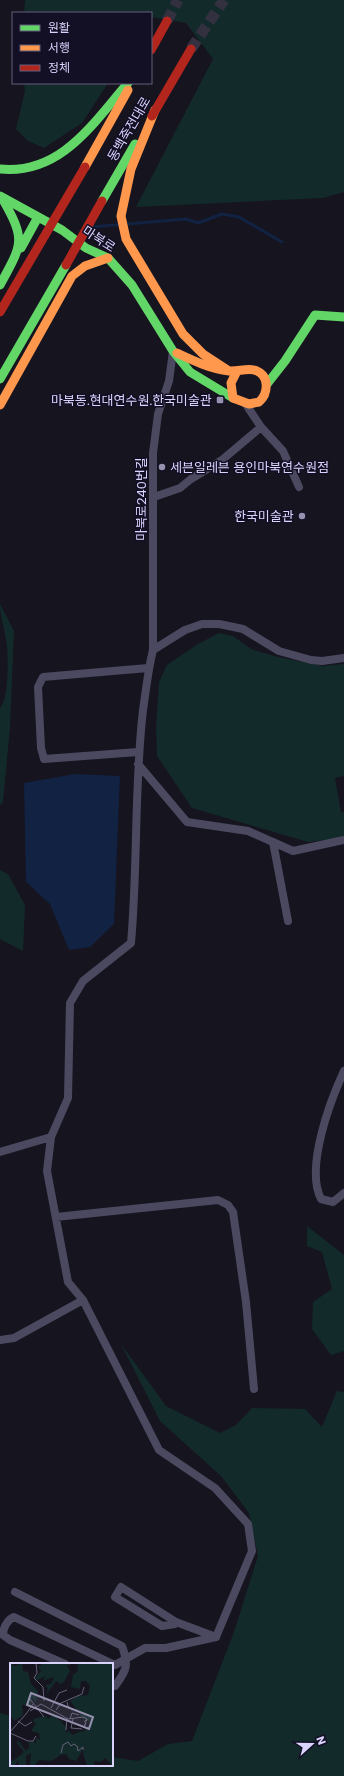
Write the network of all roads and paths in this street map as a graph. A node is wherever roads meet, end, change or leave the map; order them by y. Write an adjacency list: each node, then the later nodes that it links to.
1 (167, 21): 2 (main road)
2 (152, 48)
3 (190, 49): 6 (main road, 동백죽전대로)
4 (127, 84): 7 (main road)
5 (131, 84): 15 (main road, 동백죽전대로, bridge)
6 (155, 110): 18 (main road); 19 (main road, 동백죽전대로, bridge)
7 (0, 170)
8 (1, 197): 9 (main road, 마북로); 11 (main road)
9 (38, 217): 10 (main road, 마북로); 11 (main road)
10 (86, 248): 12 (main road, 마북로); 13 (main road)
11 (20, 250): 14 (main road)
12 (108, 258): 13 (main road); 17 (main road, 마북로)
13 (72, 276): 23 (main road)
14 (0, 285)
15 (0, 312)
16 (344, 317): 20 (main road)
17 (173, 351): 18 (main road); 21 (main road, 마북로); 26 (street, 마북로240번길)
18 (233, 372): 20 (main road); 21 (main road)
19 (0, 379)
20 (267, 384): 22 (main road)
21 (233, 398): 22 (main road)
22 (245, 403): 24 (street)
23 (0, 405)
24 (261, 427): 25 (street); 26 (street)
25 (300, 487)
26 (154, 497): 27 (street, 마북로240번길)
27 (153, 650): 28 (street); 29 (street, 마북로240번길)
28 (344, 658)
29 (148, 668): 30 (street, 마북로240번길); 30 (street)
30 (138, 752): 31 (street, 마북로240번길)
31 (138, 764): 33 (street); 36 (street, 마북로240번길)
32 (344, 840): 33 (street)
33 (273, 842): 34 (street)
34 (288, 921)
35 (344, 1071): 38 (street)
36 (51, 1137): 37 (street); 39 (street)
37 (0, 1152)
38 (344, 1194)
39 (56, 1218): 40 (street); 42 (street)
40 (83, 1300): 41 (street); 45 (street)
41 (0, 1340)
42 (254, 1389)
43 (15, 1592): 46 (street)
44 (176, 1622): 44 (street); 45 (street)
45 (216, 1637): 46 (street)
46 (127, 1659): 49 (street); 50 (street)
47 (63, 1663): 48 (street)
48 (111, 1663)
49 (113, 1664)
50 (113, 1685)

